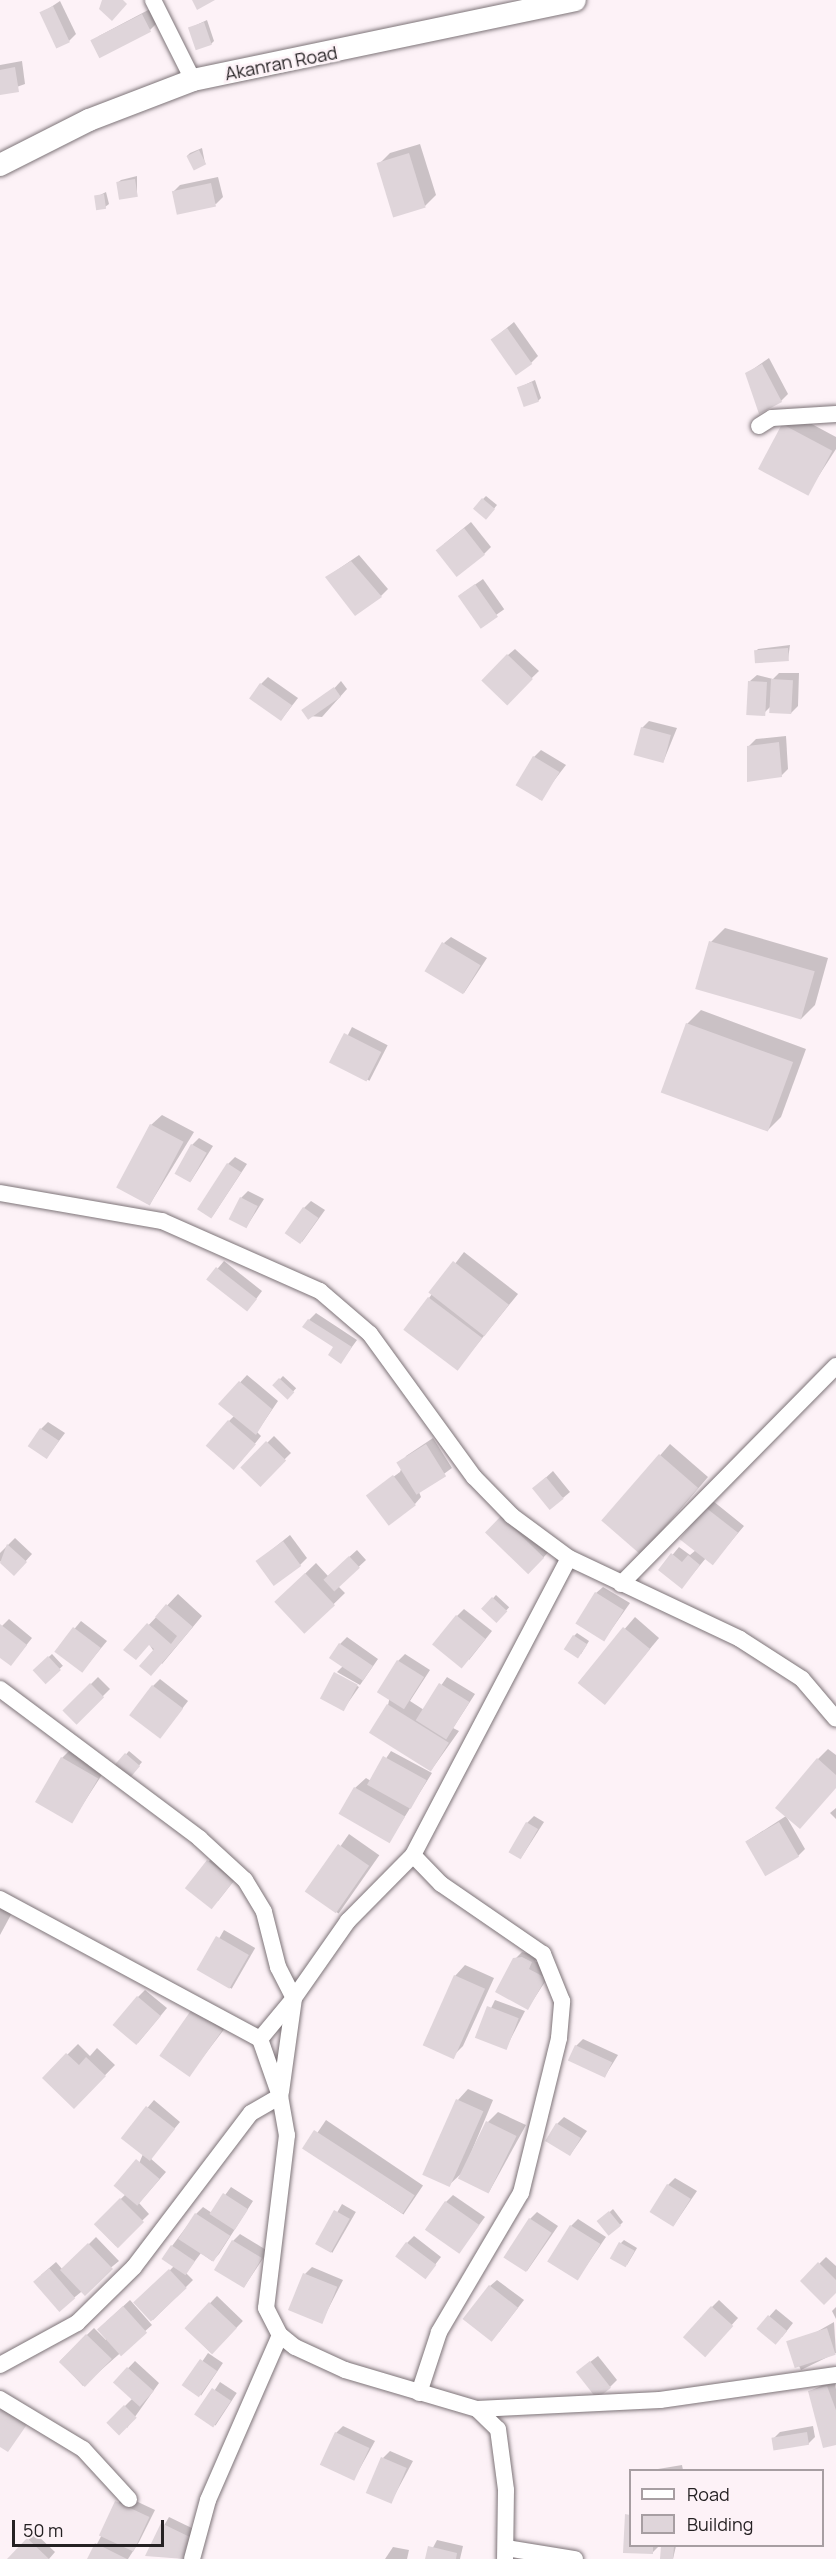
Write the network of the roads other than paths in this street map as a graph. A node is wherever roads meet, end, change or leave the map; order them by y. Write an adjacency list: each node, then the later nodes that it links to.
1 (153, 0): 3 (street)
2 (561, 1): 3 (main road, Akanran Road)
3 (193, 80): 4 (main road, Akanran Road)
4 (0, 165)
5 (836, 414): 6 (street)
6 (759, 426)
7 (0, 1193): 9 (street)
8 (836, 1366): 10 (street)
9 (569, 1558): 10 (street); 13 (street)
10 (621, 1584): 12 (street)
11 (0, 1689): 15 (street)
12 (836, 1719)
13 (413, 1855): 15 (street); 21 (street)
14 (0, 1899): 16 (street)
15 (294, 1998): 16 (street); 17 (street)
16 (260, 2039): 17 (street)
17 (280, 2096): 18 (street); 19 (street)
18 (280, 2336): 21 (street); 26 (street)
19 (0, 2365)
20 (836, 2375): 23 (street)
21 (419, 2393): 23 (street)
22 (0, 2400): 24 (street)
23 (477, 2409): 25 (street)
24 (129, 2499)
25 (505, 2553): 27 (street)
26 (192, 2559)
27 (575, 2559)

